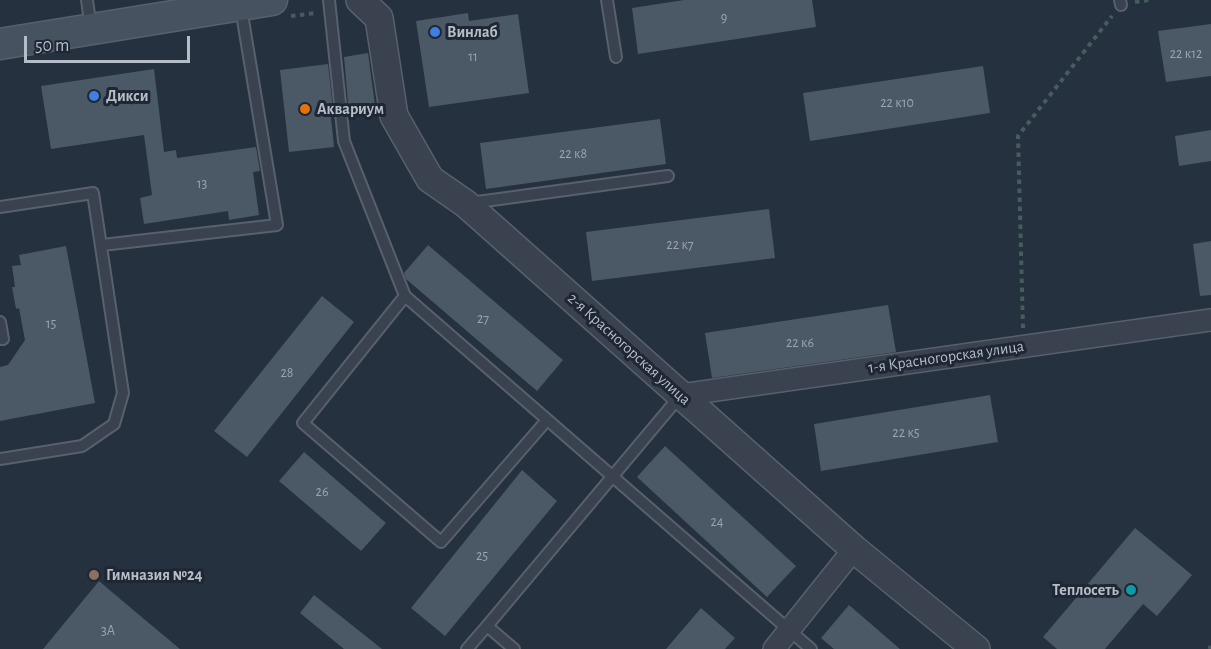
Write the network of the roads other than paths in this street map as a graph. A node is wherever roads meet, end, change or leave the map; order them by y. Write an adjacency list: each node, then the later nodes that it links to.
1 (87, 0): 7 (lane)
2 (328, 0): 14 (lane)
3 (360, 0): 11 (street, 2-я Красногорская улица)
4 (607, 0): 9 (lane)
5 (241, 5): 6 (main road); 7 (main road); 13 (lane)
6 (288, 12)
7 (91, 29): 8 (main road)
8 (0, 44)
9 (616, 57)
10 (669, 176): 11 (lane)
11 (466, 204): 18 (street, 2-я Красногорская улица)
12 (0, 207): 13 (lane)
13 (102, 244): 20 (lane)
14 (405, 296): 19 (lane); 19 (lane)
15 (1211, 320): 18 (street, 1-я Красногорская улица)
16 (0, 322): 17 (lane)
17 (0, 339)
18 (681, 395): 21 (lane); 22 (street, 2-я Красногорская улица)
19 (548, 420): 21 (lane)
20 (0, 459)
21 (612, 476): 23 (lane); 24 (lane)
22 (854, 549): 24 (street); 29 (street, 2-я Красногорская улица)
23 (487, 626): 25 (lane); 26 (lane)
24 (789, 630): 27 (street); 28 (lane)
25 (467, 649)
26 (514, 649)
27 (774, 649)
28 (811, 649)
29 (976, 649)

